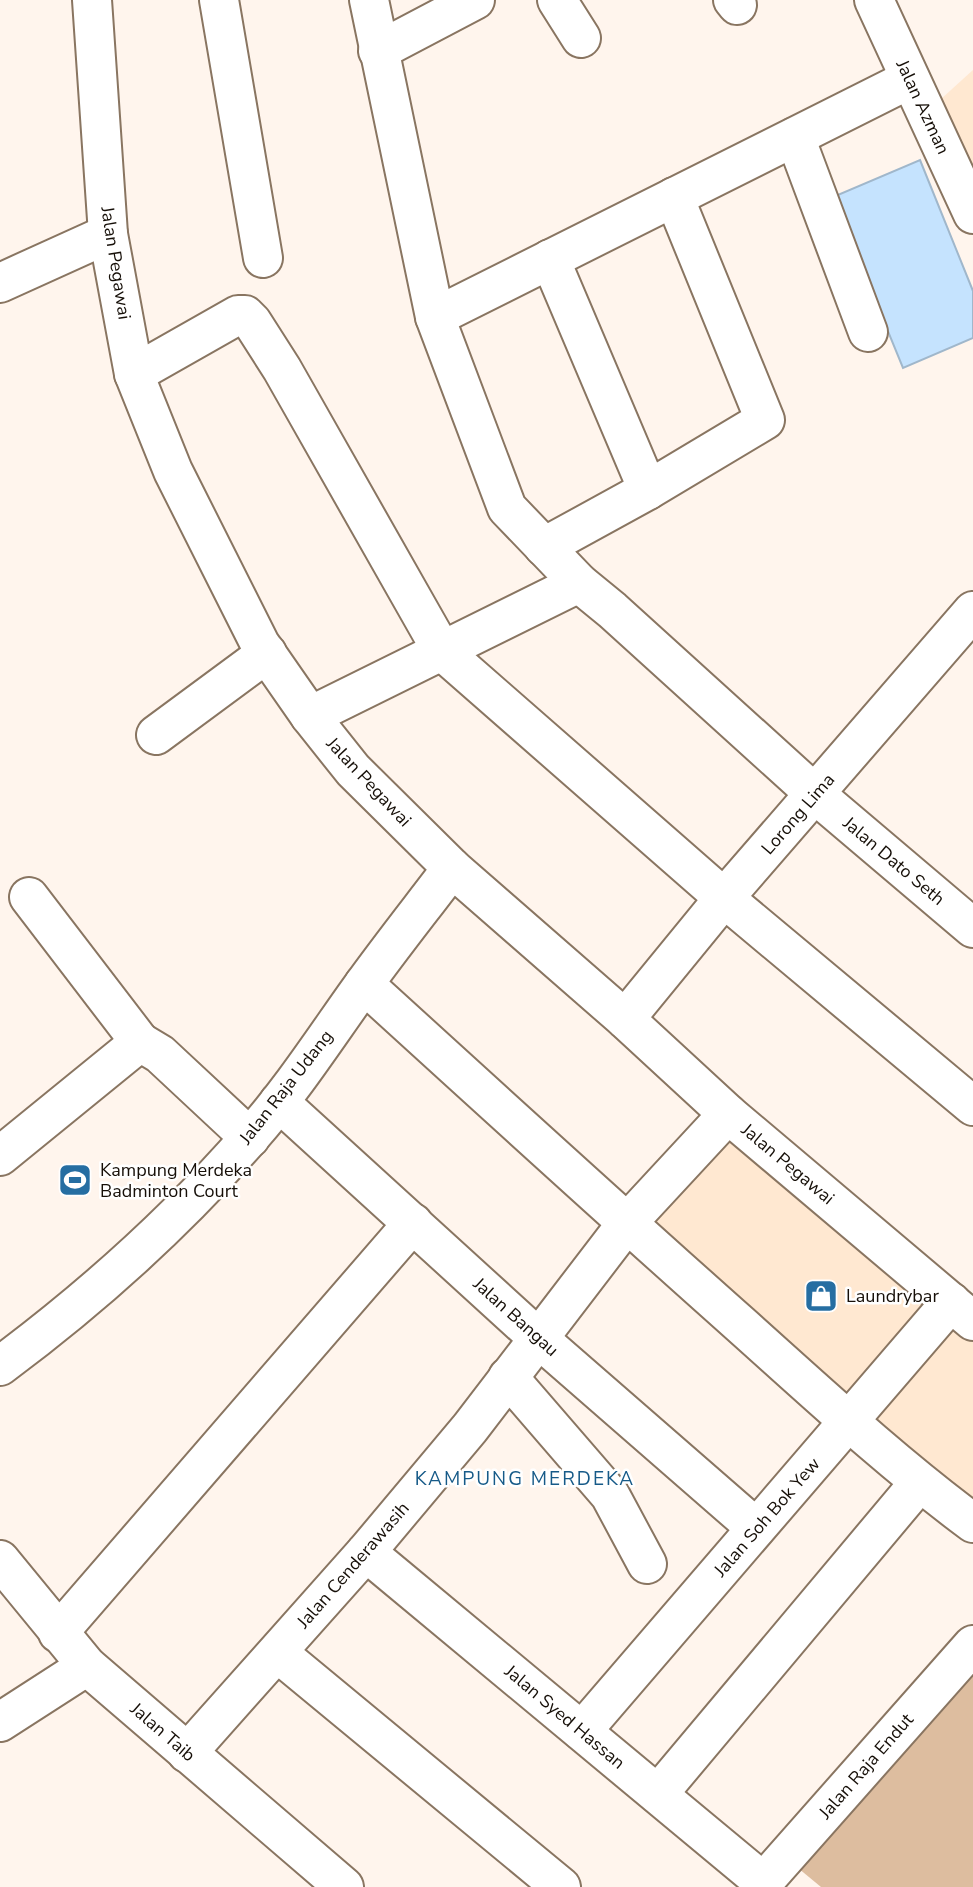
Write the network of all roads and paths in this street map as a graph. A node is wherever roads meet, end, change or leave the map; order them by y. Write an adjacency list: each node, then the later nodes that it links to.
1 (92, 0): 13 (street, Jalan Pegawai)
2 (219, 0): 14 (street)
3 (369, 0): 8 (street, Jalan Dato Seth)
4 (475, 0): 8 (street)
5 (557, 0): 7 (street)
6 (874, 0): 9 (street, Jalan Azman)
7 (581, 38)
8 (378, 51): 17 (street, Jalan Dato Seth)
9 (910, 79): 10 (street); 12 (street, Jalan Azman)
10 (795, 136): 11 (street); 18 (street)
11 (674, 197): 15 (street); 20 (street)
12 (973, 214)
13 (108, 234): 16 (street); 19 (street, Jalan Pegawai)
14 (263, 258)
15 (550, 259): 17 (street); 20 (street)
16 (0, 283)
17 (435, 317): 21 (street, Jalan Dato Seth)
18 (868, 332)
19 (134, 374): 24 (street); 25 (street, Jalan Pegawai)
20 (648, 490): 21 (street)
21 (544, 547): 22 (street, Jalan Dato Seth)
22 (579, 583): 24 (street); 28 (street, Jalan Dato Seth)
23 (973, 611): 28 (street, Lorong Lima)
24 (442, 651): 26 (street); 31 (street)
25 (267, 653): 26 (street, Jalan Pegawai); 27 (street)
26 (310, 716): 29 (street, Jalan Pegawai)
27 (156, 735)
28 (815, 794): 31 (street, Lorong Lima); 32 (street, Jalan Dato Seth)
29 (452, 868): 33 (street, Jalan Raja Udang); 34 (street, Jalan Pegawai)
30 (29, 897): 35 (street)
31 (724, 898): 34 (street, Lorong Lima); 37 (street)
32 (973, 928)
33 (364, 984): 36 (street, Jalan Raja Udang); 42 (street)
34 (625, 1019): 38 (street, Jalan Pegawai)
35 (140, 1042): 39 (street); 40 (street)
36 (279, 1102): 39 (street, Jalan Raja Udang); 41 (street, Jalan Bangau)
37 (973, 1106)
38 (728, 1114): 42 (street, Jalan Cenderawasih); 43 (street, Jalan Pegawai)
39 (250, 1138): 45 (street, Jalan Raja Udang)
40 (0, 1156)
41 (413, 1223): 44 (street, Jalan Bangau); 54 (street)
42 (627, 1223): 44 (street, Jalan Cenderawasih); 47 (street)
43 (962, 1311): 47 (street, Jalan Soh Bok Yew)
44 (538, 1338): 46 (street, Jalan Cenderawasih); 50 (street, Jalan Bangau)
45 (0, 1366)
46 (508, 1377): 51 (street, Jalan Cenderawasih); 53 (street)
47 (849, 1422): 48 (street); 50 (street, Jalan Soh Bok Yew)
48 (919, 1483): 49 (street); 61 (street)
49 (973, 1523)
50 (756, 1528): 59 (street, Jalan Soh Bok Yew)
51 (366, 1552): 56 (street, Jalan Cenderawasih); 59 (street, Jalan Syed Hassan)
52 (0, 1560): 54 (street, Jalan Taib)
53 (646, 1564)
54 (58, 1633): 57 (street, Jalan Taib)
55 (973, 1645): 62 (street, Jalan Raja Endut)
56 (278, 1653): 60 (street, Jalan Cenderawasih); 64 (street)
57 (87, 1666): 58 (street); 60 (street, Jalan Taib)
58 (0, 1722)
59 (582, 1731): 61 (street, Jalan Syed Hassan)
60 (187, 1753): 63 (street, Jalan Taib)
61 (657, 1794): 62 (street, Jalan Syed Hassan)
62 (761, 1884)
63 (344, 1887)
64 (561, 1887)

